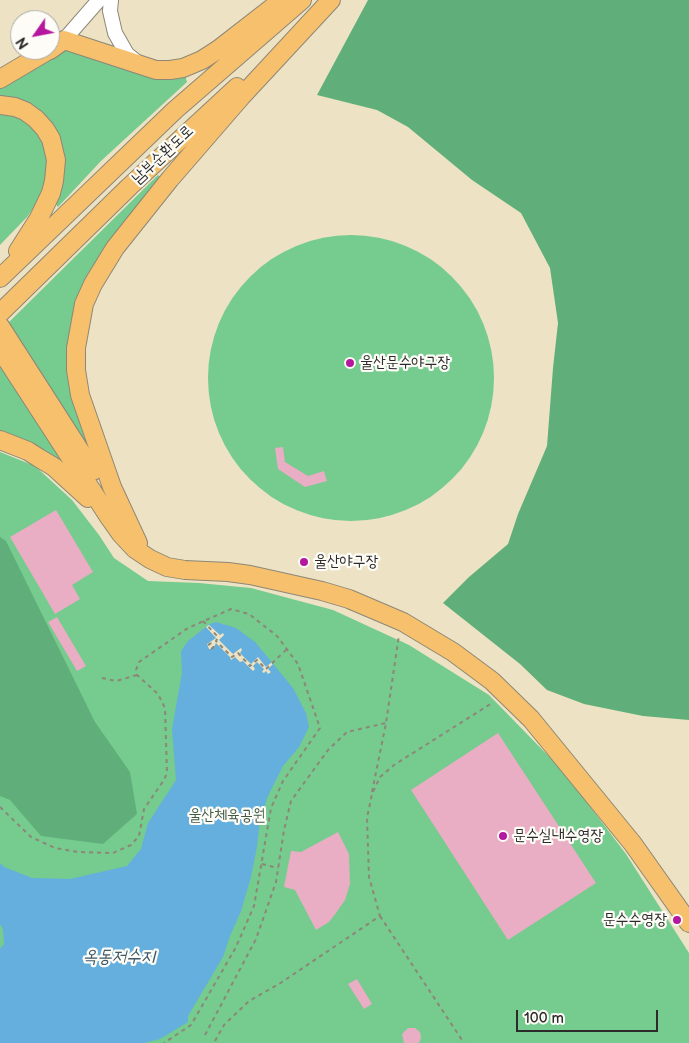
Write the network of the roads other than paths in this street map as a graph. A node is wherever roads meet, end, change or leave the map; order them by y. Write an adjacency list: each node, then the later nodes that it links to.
1 (99, 0): 6 (lane)
2 (112, 0): 10 (lane)
3 (282, 0): 10 (main road)
4 (302, 0): 14 (main road, 남부순환도로)
5 (331, 0): 15 (main road, 남부순환도로); 20 (main road)
6 (60, 41)
7 (60, 48): 10 (main road)
8 (31, 60): 9 (main road)
9 (22, 65): 11 (main road); 12 (main road)
10 (144, 66)
11 (0, 75)
12 (0, 79)
13 (0, 105): 14 (main road)
14 (0, 277)
15 (3, 310)
16 (0, 326): 20 (main road)
17 (0, 349): 19 (main road)
18 (0, 440): 19 (main road)
19 (121, 534): 20 (main road)
20 (146, 554): 21 (main road)
21 (689, 922)

